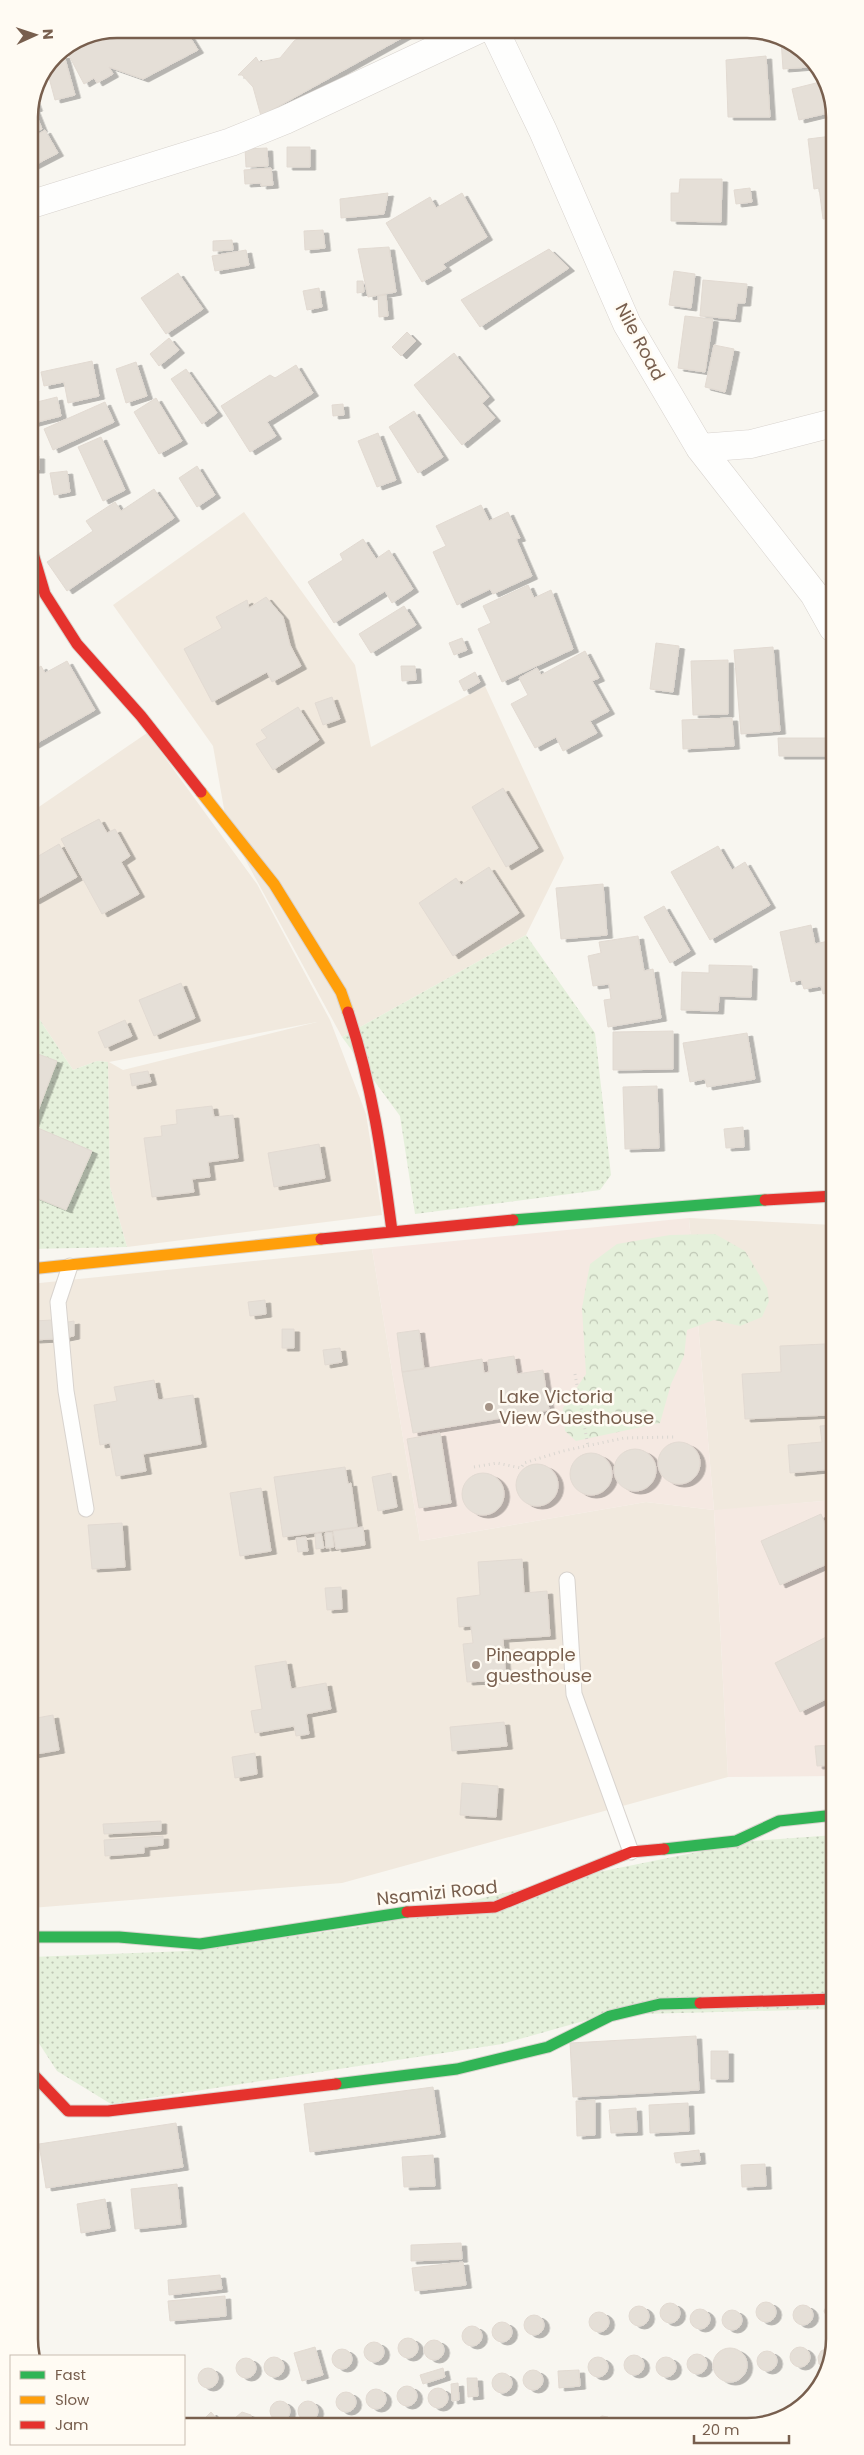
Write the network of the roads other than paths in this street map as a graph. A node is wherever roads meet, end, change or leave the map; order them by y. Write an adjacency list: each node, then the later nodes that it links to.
1 (461, 38): 3 (street)
2 (498, 38): 5 (street, Nile Road)
3 (38, 202)
4 (826, 425): 5 (street)
5 (700, 448): 7 (street, Nile Road)
6 (38, 567): 9 (street)
7 (826, 615)
8 (826, 1196): 9 (street)
9 (392, 1231): 10 (street)
10 (70, 1266): 11 (street); 12 (lane)
11 (38, 1268)
12 (86, 1509)
13 (567, 1580): 15 (lane)
14 (826, 1816): 15 (street, Nsamizi Road)
15 (631, 1852): 16 (street, Nsamizi Road)
16 (38, 1938)
17 (826, 1999): 18 (street)
18 (38, 2078)

